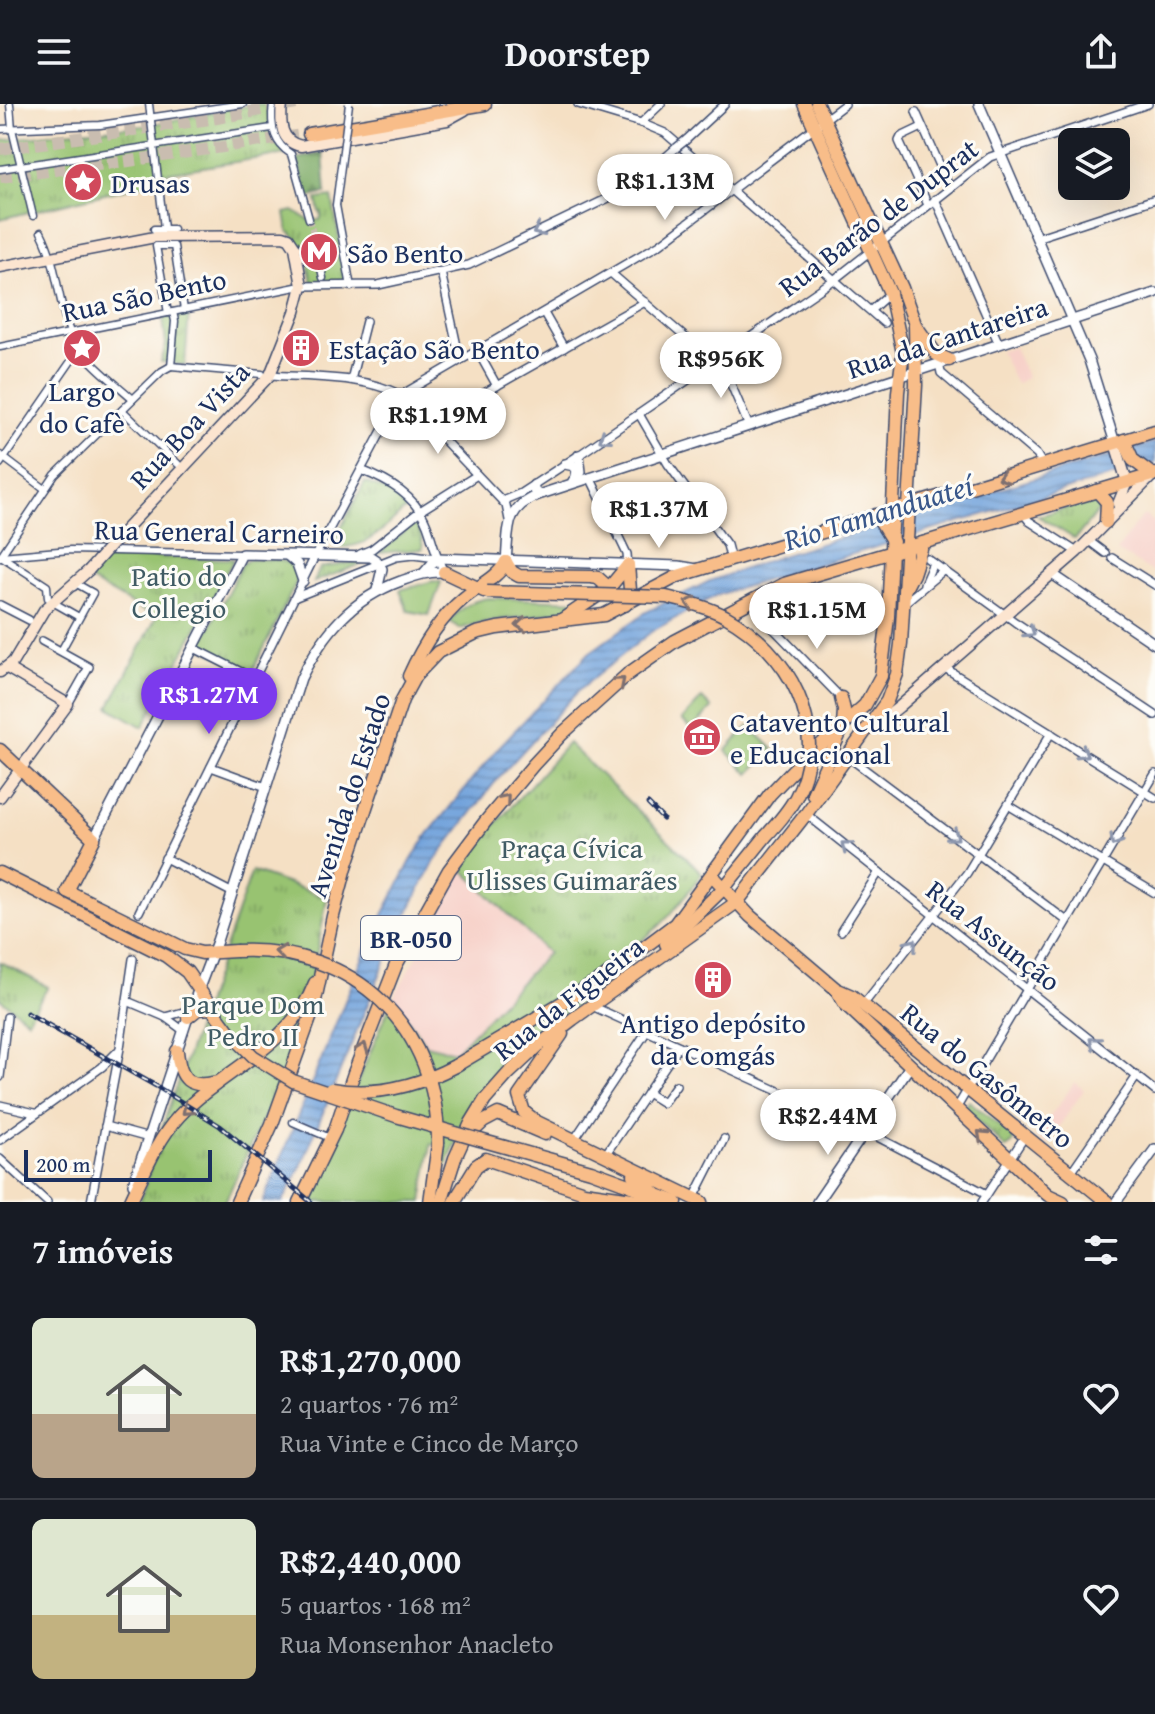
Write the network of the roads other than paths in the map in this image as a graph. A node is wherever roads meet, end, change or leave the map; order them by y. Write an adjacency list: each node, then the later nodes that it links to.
1 (10, 104): 25 (street)
2 (149, 104): 19 (street)
3 (214, 104): 17 (street)
4 (243, 104): 17 (street)
5 (273, 104): 23 (street)
6 (282, 104): 16 (main road)
7 (349, 104): 53 (street, bridge)
8 (578, 104): 20 (street)
9 (661, 104): 20 (street)
10 (725, 104): 46 (street, one-way to 46, bridge)
11 (804, 104): 21 (main road)
12 (817, 104): 21 (main road)
13 (845, 104): 21 (street)
14 (979, 104): 28 (street)
15 (1148, 104): 28 (street, Rua Barão de Duprat)
16 (479, 105): 26 (main road)
17 (208, 111): 19 (street)
18 (916, 112): 22 (street)
19 (151, 119): 25 (street); 27 (street)
20 (641, 123): 32 (street)
21 (820, 124): 32 (street); 43 (main road)
22 (922, 127): 31 (street); 34 (street)
23 (272, 128): 27 (street); 36 (street)
24 (0, 129): 25 (street)
25 (12, 129): 29 (street)
26 (309, 134)
27 (154, 146): 29 (street); 37 (street)
28 (1000, 154): 31 (street, Rua Barão de Duprat); 41 (street)
29 (21, 166): 30 (street); 35 (street)
30 (0, 169)
31 (950, 188): 34 (street, Rua Barão de Duprat)
32 (731, 190): 47 (street); 49 (street)
33 (1155, 199): 41 (street)
34 (931, 202): 43 (street, Rua Barão de Duprat); 66 (street)
35 (32, 213)
36 (309, 219)
37 (164, 228): 38 (street); 39 (street)
38 (154, 229)
39 (173, 229)
40 (41, 232): 44 (street)
41 (1036, 238): 61 (street)
42 (315, 240): 48 (street)
43 (875, 246): 49 (street, Rua Barão de Duprat); 54 (main road)
44 (52, 257): 45 (main road); 52 (main road); 65 (street)
45 (0, 267)
46 (441, 272): 53 (street); 71 (street)
47 (612, 274): 56 (street); 60 (street)
48 (323, 278)
49 (835, 279): 58 (street); 73 (street, Rua Barão de Duprat)
50 (179, 280): 51 (street); 51 (street); 57 (street)
51 (162, 282): 59 (street)
52 (299, 286): 53 (street); 57 (street, Rua São Bento); 76 (main road, Rua Boa Vista)
53 (351, 287)
54 (896, 290): 58 (street); 64 (main road); 77 (main road)
55 (1155, 293): 61 (street, Rua da Cantareira)
56 (645, 302): 69 (street); 73 (street)
57 (184, 310): 59 (street, Rua São Bento)
58 (871, 310): 63 (street)
59 (171, 313): 65 (street, Rua São Bento); 74 (street)
60 (544, 313): 69 (street); 70 (street)
61 (1072, 320): 66 (street, Rua da Cantareira); 87 (street)
62 (366, 321): 78 (street)
63 (884, 323)
64 (915, 324): 72 (main road); 75 (main road)
65 (71, 333): 67 (street, Rua São Bento); 68 (street)
66 (999, 344): 72 (street, Rua da Cantareira)
67 (0, 347)
68 (80, 348): 81 (street); 90 (street)
69 (564, 348): 79 (street)
70 (477, 350): 71 (street); 79 (street)
71 (460, 360): 80 (street)
72 (944, 361): 75 (street, Rua da Cantareira); 93 (street)
73 (714, 362): 83 (street, Rua Barão de Duprat); 85 (street)
74 (171, 366): 76 (street); 81 (street)
75 (916, 370): 77 (street, Rua da Cantareira); 107 (main road)
76 (266, 374): 78 (street); 156 (main road, Rua Boa Vista, bridge)
77 (899, 376): 85 (street, Rua da Cantareira); 109 (main road)
78 (351, 380): 80 (street)
79 (497, 386): 84 (street)
80 (401, 395): 84 (street); 95 (street)
81 (133, 399): 82 (street)
82 (122, 410): 91 (street); 101 (street)
83 (639, 414): 88 (street); 89 (street, Rua Barão de Duprat, one-way to 89)
84 (429, 424): 97 (street)
85 (748, 424): 88 (street, Rua da Cantareira)
86 (1155, 431): 87 (main road, Avenida do Estado / BR-050)
87 (1120, 444): 93 (main road, Avenida do Estado / BR-050); 96 (main road); 99 (main road)
88 (661, 453): 98 (street, Rua da Cantareira); 125 (street)
89 (579, 455): 92 (street, Rua Barão de Duprat); 94 (street)
90 (1, 459): 101 (street)
91 (178, 464)
92 (565, 464): 100 (street); 102 (street, Rua Barão de Duprat)
93 (1043, 465): 107 (main road, Avenida do Estado / BR-050, one-way to 107)
94 (581, 468): 98 (street); 100 (street)
95 (361, 470): 106 (street); 123 (street)
96 (1152, 473): 99 (main road, BR-050); 110 (main road)
97 (477, 475): 105 (street); 106 (street)
98 (590, 477): 100 (street, Rua da Cantareira); 128 (street)
99 (1126, 480): 103 (main road, BR-050); 110 (main road)
100 (569, 483): 102 (street, Rua da Cantareira)
101 (45, 489): 115 (street)
102 (536, 490): 104 (street, Rua da Cantareira)
103 (1097, 491): 108 (main road, BR-050); 110 (main road)
104 (523, 496): 105 (street); 111 (street)
105 (502, 501): 111 (street)
106 (420, 511): 120 (street); 124 (street)
107 (909, 511): 109 (main road, Avenida do Estado / BR-050); 116 (main road)
108 (1023, 513): 114 (main road, BR-050); 118 (street)
109 (886, 517): 117 (main road); 125 (main road, Avenida do Estado / BR-050)
110 (1106, 522): 113 (main road)
111 (509, 525): 126 (street)
112 (0, 538): 115 (street)
113 (1089, 541): 118 (main road); 135 (street)
114 (923, 543): 116 (main road, BR-050); 140 (main road)
115 (8, 544): 121 (street)
116 (907, 546): 117 (main road, BR-050); 140 (main road)
117 (892, 547): 141 (main road, BR-050); 163 (main road)
118 (1077, 552): 133 (main road)
119 (242, 554): 121 (street, Rua General Carneiro); 122 (street, Rua General Carneiro); 154 (street)
120 (356, 555): 123 (street, Rua General Carneiro); 127 (street, Rua General Carneiro)
121 (0, 556): 143 (street)
122 (288, 556): 123 (street, Rua General Carneiro); 134 (street)
123 (315, 556): 134 (street)
124 (437, 558): 126 (street); 127 (street); 131 (street); 132 (street)
125 (731, 560): 129 (main road, Avenida do Estado / BR-050)
126 (506, 562): 128 (street); 137 (main road); 139 (main road)
127 (379, 563): 138 (street, Rua General Carneiro); 142 (street)
128 (628, 565): 129 (street); 137 (main road); 147 (main road)
129 (699, 570): 147 (main road, Avenida do Estado / BR-050)
130 (944, 570): 136 (street); 136 (street); 148 (street)
131 (444, 572): 132 (street); 139 (main road)
132 (424, 573): 138 (street)
133 (1052, 574): 148 (main road); 153 (street)
134 (303, 581): 142 (street)
135 (1155, 585)
136 (923, 586): 145 (street)
137 (609, 588): 151 (main road)
138 (377, 590): 171 (street)
139 (481, 590): 160 (main road); 184 (main road, one-way to 139, bridge)
140 (904, 591): 145 (main road)
141 (764, 593): 159 (street); 234 (main road, BR-050, one-way to 141)
142 (296, 597): 158 (street)
143 (48, 598)
144 (56, 604): 149 (street)
145 (903, 604): 164 (main road)
146 (0, 605): 150 (street)
147 (625, 605): 151 (main road, Avenida do Estado / BR-050)
148 (1005, 615): 157 (main road); 162 (street, one-way to 162)
149 (79, 617): 152 (street); 155 (street)
150 (29, 620)
151 (556, 622): 160 (main road, Avenida do Estado / BR-050, one-way to 160)
152 (42, 641): 155 (street)
153 (1155, 644)
154 (194, 648): 158 (street); 177 (street)
155 (61, 651): 161 (street)
156 (2, 667): 161 (main road)
157 (945, 668): 164 (main road); 165 (street)
158 (255, 679): 168 (street)
159 (841, 698): 163 (street); 163 (main road)
160 (402, 700): 196 (main road, Avenida do Estado / BR-050)
161 (68, 704): 169 (main road)
162 (1155, 715)
163 (849, 720): 164 (street); 176 (main road); 183 (main road)
164 (874, 722): 167 (main road)
165 (1051, 733): 172 (street, one-way to 172); 175 (street)
166 (0, 750): 169 (main road)
167 (847, 756): 176 (main road); 178 (street, one-way to 178)
168 (211, 767): 171 (street); 179 (street)
169 (20, 769): 173 (main road); 177 (main road)
170 (1155, 774): 172 (street)
171 (266, 787): 187 (street)
172 (1145, 791): 174 (street); 180 (street, one-way to 180)
173 (0, 797)
174 (1155, 798)
175 (1008, 805): 178 (street); 180 (street)
176 (807, 812): 181 (street, Rua Assunção, one-way to 176); 190 (main road, Rua da Figueira)
177 (94, 839): 186 (main road)
178 (979, 855): 192 (street); 193 (street)
179 (165, 858): 187 (street); 191 (street)
180 (1103, 862): 188 (street); 193 (street)
181 (879, 872): 192 (street, Rua Assunção); 194 (street)
182 (0, 873): 185 (main road)
183 (712, 875): 184 (main road, Rua do Gasômetro); 189 (main road)
184 (724, 888): 190 (main road, Rua do Gasômetro); 195 (main road)
185 (37, 891): 186 (main road); 201 (main road)
186 (67, 891): 197 (main road)
187 (231, 892): 197 (street)
188 (1155, 893)
189 (694, 901): 195 (main road); 200 (main road)
190 (737, 902): 199 (main road, Rua da Figueira); 202 (main road, Rua do Gasômetro)
191 (139, 912)
192 (934, 916): 203 (street, Rua Assunção); 205 (street, one-way to 192)
193 (1067, 921): 203 (street)
194 (841, 931)
195 (671, 940): 199 (main road)
196 (325, 949): 219 (main road, Avenida do Estado); 250 (main road, Avenida do Estado / BR-050)
197 (213, 953): 201 (street); 252 (main road, one-way to 197, bridge)
198 (133, 959): 204 (street)
199 (635, 974): 200 (main road); 206 (main road, Rua da Figueira)
200 (602, 979): 221 (main road, bridge)
201 (200, 988): 207 (main road); 211 (street)
202 (836, 989): 205 (main road, Rua do Gasômetro); 216 (main road, Rua do Gasômetro)
203 (1026, 989): 217 (street, Rua Assunção, one-way to 203); 222 (street)
204 (127, 1001): 209 (street); 214 (street)
205 (863, 1005): 222 (main road, Rua do Gasômetro)
206 (591, 1006): 210 (main road, Rua da Figueira); 212 (street)
207 (213, 1009): 211 (main road); 221 (main road, bridge)
208 (7, 1017): 218 (street)
209 (165, 1017): 211 (street); 211 (street)
210 (573, 1019): 227 (main road); 238 (main road, Rua da Figueira)
211 (187, 1020): 215 (street)
212 (647, 1031): 213 (street); 237 (street)
213 (679, 1046): 224 (street); 231 (street)
214 (119, 1050): 228 (street); 230 (street)
215 (177, 1051): 219 (main road); 233 (street)
216 (910, 1066): 226 (main road, Rua do Gasômetro); 231 (street)
217 (1137, 1076): 223 (street, Rua Assunção); 243 (street)
218 (0, 1077)
219 (224, 1080): 247 (main road, Avenida do Estado, one-way to 247)
220 (676, 1085): 224 (street)
221 (307, 1087): 245 (main road, bridge)
222 (967, 1091): 226 (street); 232 (main road, Rua do Gasômetro)
223 (1155, 1091)
224 (647, 1093): 240 (street)
225 (0, 1105): 228 (street)
226 (955, 1110): 242 (main road, Rua do Gasômetro, one-way to 226)
227 (519, 1111): 237 (main road); 238 (main road); 245 (main road)
228 (35, 1113): 236 (street)
229 (293, 1122): 234 (street)
230 (105, 1126): 233 (street); 249 (street)
231 (866, 1131): 244 (street); 255 (street)
232 (1025, 1136): 242 (street); 243 (main road, Rua do Gasômetro)
233 (149, 1138): 247 (street)
234 (331, 1138): 251 (main road, BR-050)
235 (724, 1139): 246 (street)
236 (0, 1140)
237 (574, 1140): 240 (main road)
238 (461, 1146): 253 (main road, Rua da Figueira)
239 (1155, 1149): 259 (street)
240 (605, 1155): 246 (main road)
241 (0, 1159): 248 (street)
242 (1009, 1160): 244 (street); 257 (main road, Rua do Gasômetro)
243 (1071, 1172): 258 (main road, Rua do Gasômetro)
244 (987, 1194): 256 (street)
245 (663, 1199): 254 (main road)
246 (698, 1200)
247 (131, 1201)
248 (47, 1202)
249 (91, 1202)
250 (237, 1202)
251 (300, 1202)
252 (430, 1202)
253 (441, 1202)
254 (454, 1202)
255 (817, 1202)
256 (982, 1202)
257 (1063, 1202)
258 (1107, 1202)
259 (1116, 1202)

